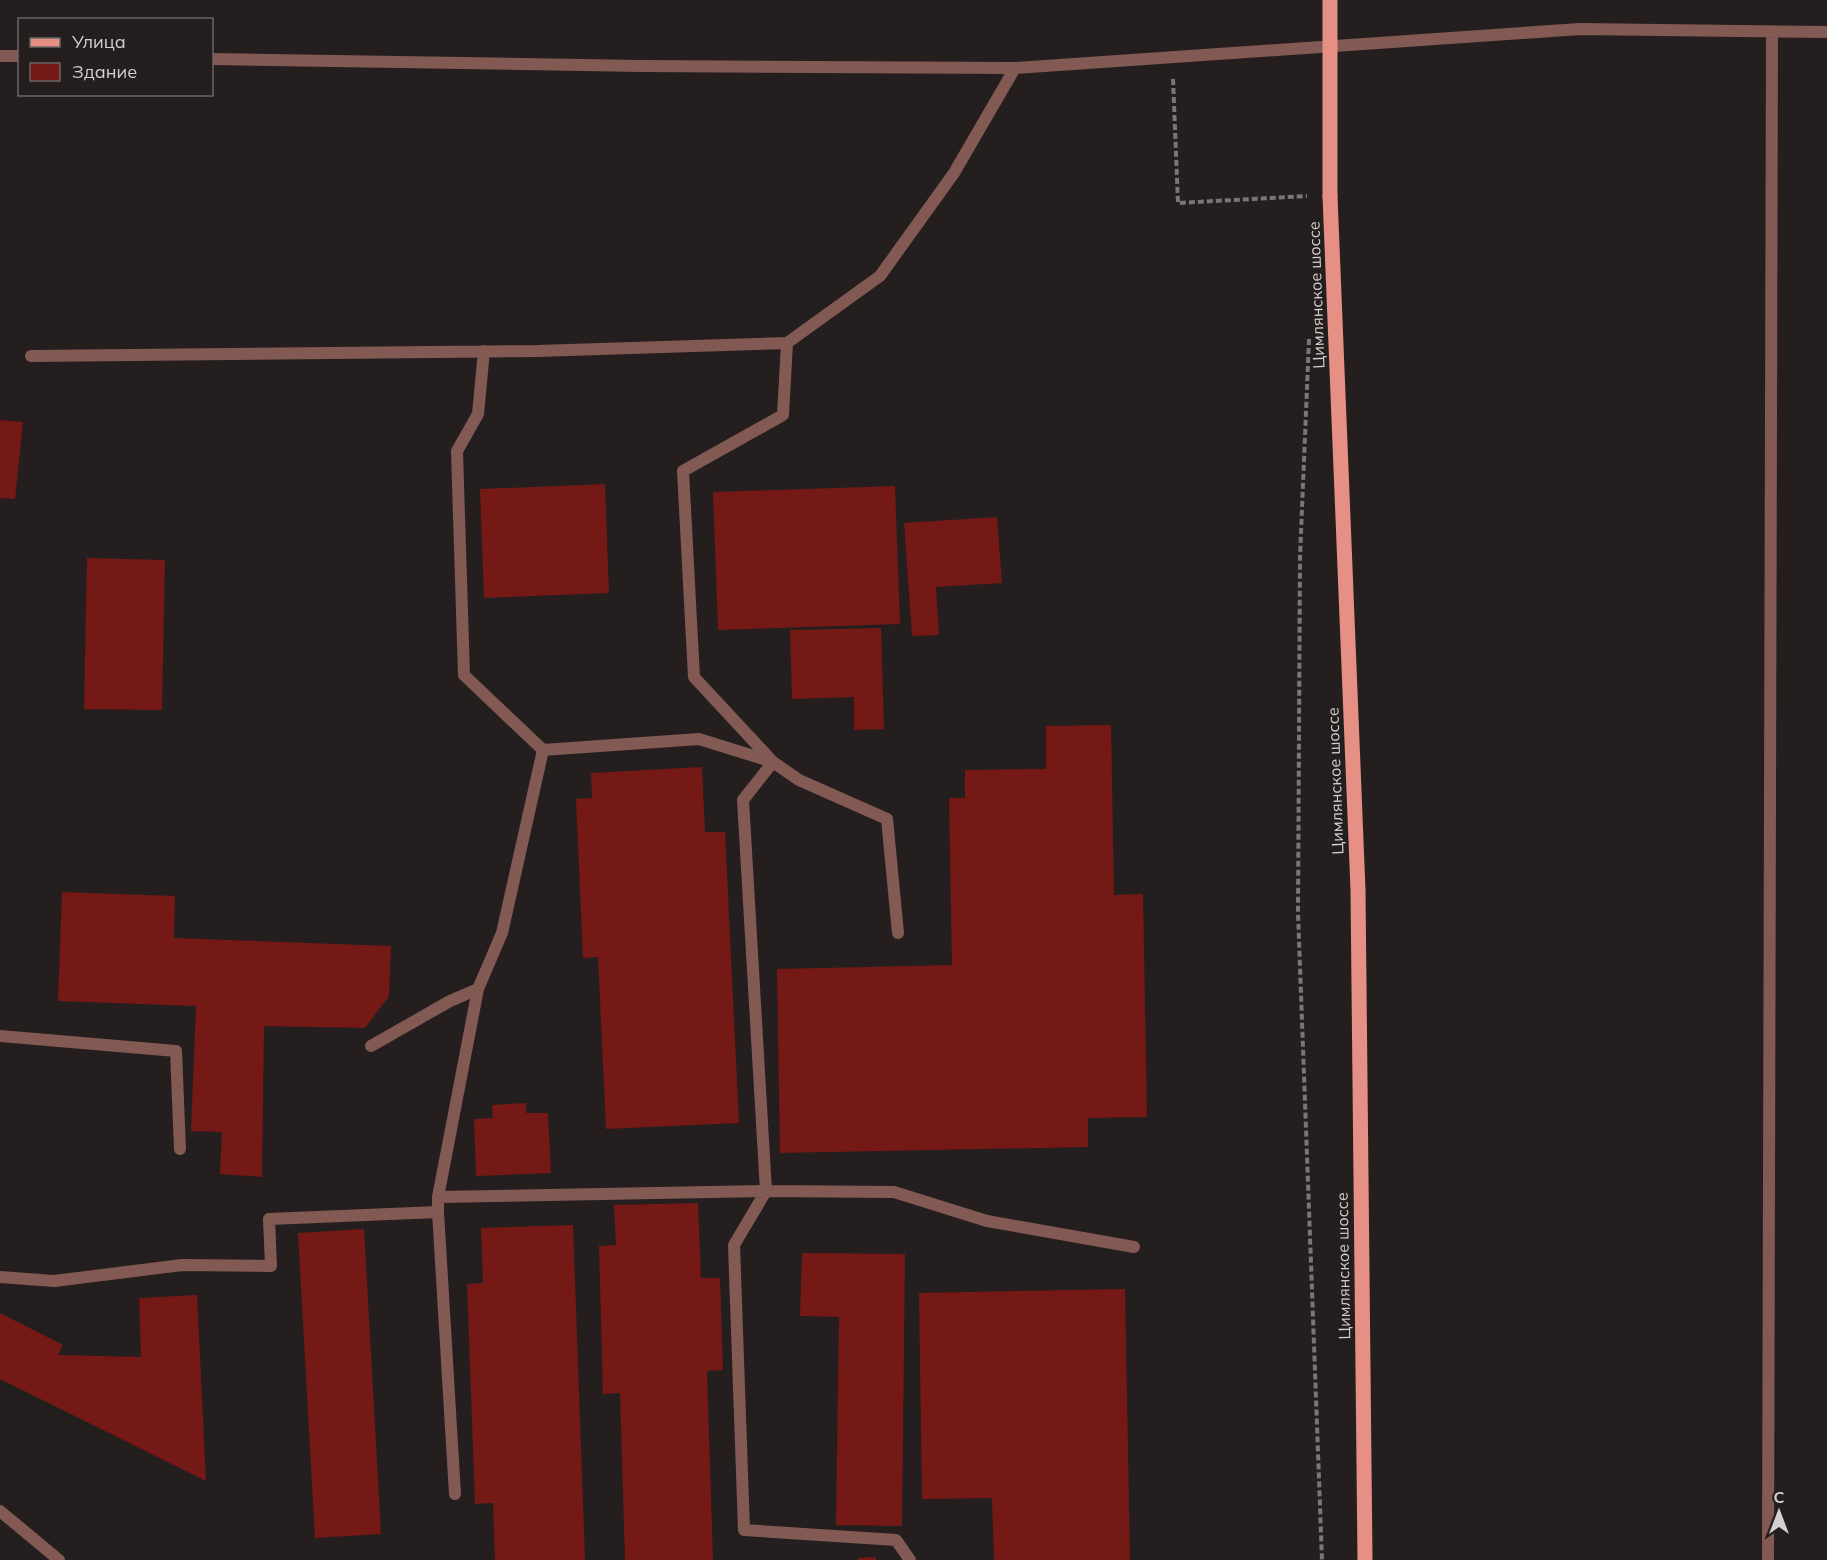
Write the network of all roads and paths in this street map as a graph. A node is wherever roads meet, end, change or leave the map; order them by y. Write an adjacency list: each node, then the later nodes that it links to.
1 (1330, 0): 9 (main road, Цимлянское шоссе, bridge)
2 (1827, 32): 3 (street)
3 (1772, 33): 6 (street); 32 (street)
4 (0, 56): 5 (street)
5 (18, 56)
6 (1172, 57): 8 (street); 9 (path)
7 (213, 59): 8 (street)
8 (1015, 68): 11 (street)
9 (1322, 196): 31 (main road, Цимлянское шоссе)
10 (1309, 336): 30 (path)
11 (787, 343): 12 (street); 15 (street)
12 (484, 351): 13 (street); 14 (street)
13 (31, 356)
14 (543, 750): 15 (street); 17 (street)
15 (773, 762): 16 (street); 21 (street)
16 (898, 933)
17 (478, 989): 19 (street); 22 (street)
18 (0, 1036): 20 (street)
19 (371, 1046)
20 (180, 1149)
21 (766, 1191): 22 (street); 24 (street); 29 (street)
22 (438, 1197): 23 (street)
23 (438, 1212): 25 (street); 26 (street)
24 (1134, 1247)
25 (0, 1277)
26 (455, 1494)
27 (0, 1511): 28 (street)
28 (59, 1560)
29 (910, 1560)
30 (1322, 1560)
31 (1365, 1560)
32 (1768, 1560)

